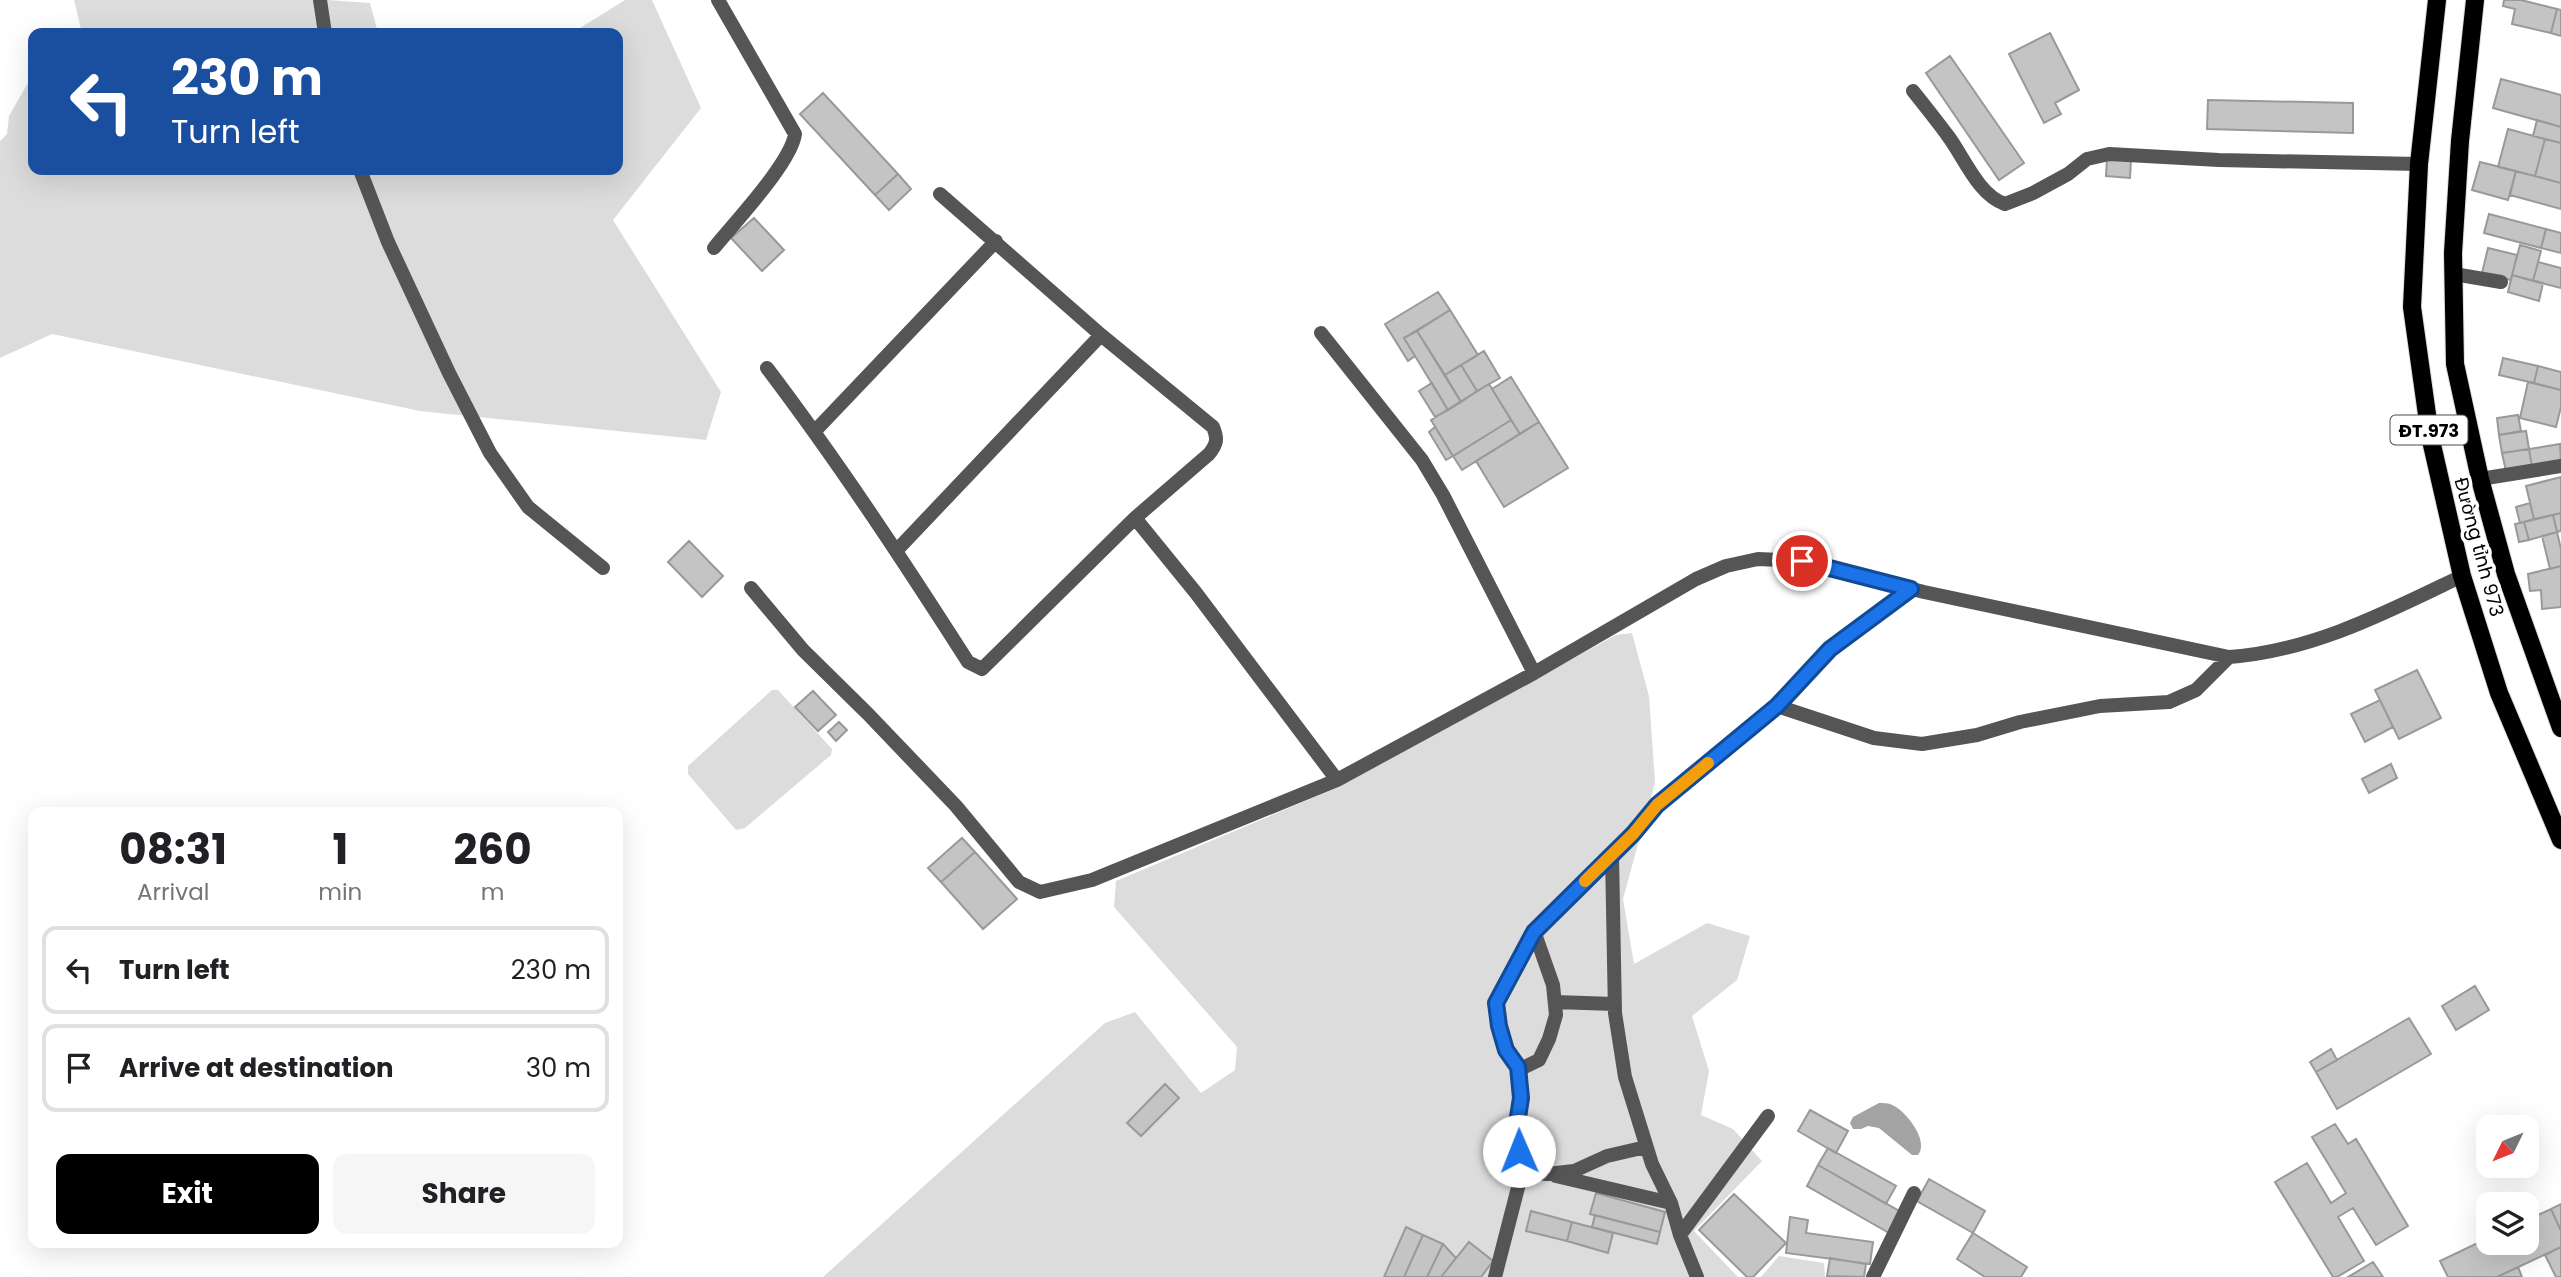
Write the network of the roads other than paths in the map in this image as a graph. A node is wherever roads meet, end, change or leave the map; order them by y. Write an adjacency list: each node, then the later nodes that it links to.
1 (320, 0): 5 (street)
2 (718, 0): 11 (street)
3 (2437, 0): 7 (main road, Đường tỉnh 973 / ĐT.973)
4 (2475, 0): 12 (main road, Đường tỉnh 973 / ĐT.973)
5 (324, 28)
6 (1913, 92): 7 (street)
7 (2419, 164): 23 (main road, Đường tỉnh 973 / ĐT.973)
8 (362, 175): 22 (street)
9 (940, 194): 10 (street)
10 (996, 241): 15 (street); 17 (street)
11 (714, 248)
12 (2454, 274): 13 (street); 19 (main road, Đường tỉnh 973 / ĐT.973)
13 (2501, 282)
14 (1321, 332): 27 (street)
15 (1101, 335): 20 (street); 21 (street)
16 (767, 368): 17 (street)
17 (815, 431): 21 (street)
18 (2561, 466): 19 (street)
19 (2480, 479): 29 (main road, Đường tỉnh 973 / ĐT.973)
20 (1135, 518): 21 (street); 30 (street)
21 (897, 550)
22 (603, 568)
23 (2462, 576): 26 (street); 31 (main road, Đường tỉnh 973 / ĐT.973)
24 (751, 588): 30 (street)
25 (1911, 589): 26 (street); 27 (street); 28 (street)
26 (2229, 657): 28 (street)
27 (1534, 673): 30 (street)
28 (1777, 706): 32 (street)
29 (2561, 728)
30 (1337, 780)
31 (2561, 840)
32 (1612, 855): 33 (street); 35 (street)
33 (1534, 932): 34 (street); 36 (street)
34 (1555, 1002): 35 (street); 36 (street)
35 (1614, 1004): 38 (street)
36 (1518, 1070): 39 (street)
37 (1768, 1116): 43 (street)
38 (1646, 1147): 40 (street); 42 (street)
39 (1522, 1172): 40 (street); 44 (street)
40 (1547, 1174): 42 (street)
41 (1914, 1193): 46 (street)
42 (1671, 1203): 43 (street)
43 (1680, 1235): 45 (street)
44 (1495, 1277)
45 (1697, 1277)
46 (1873, 1277)

